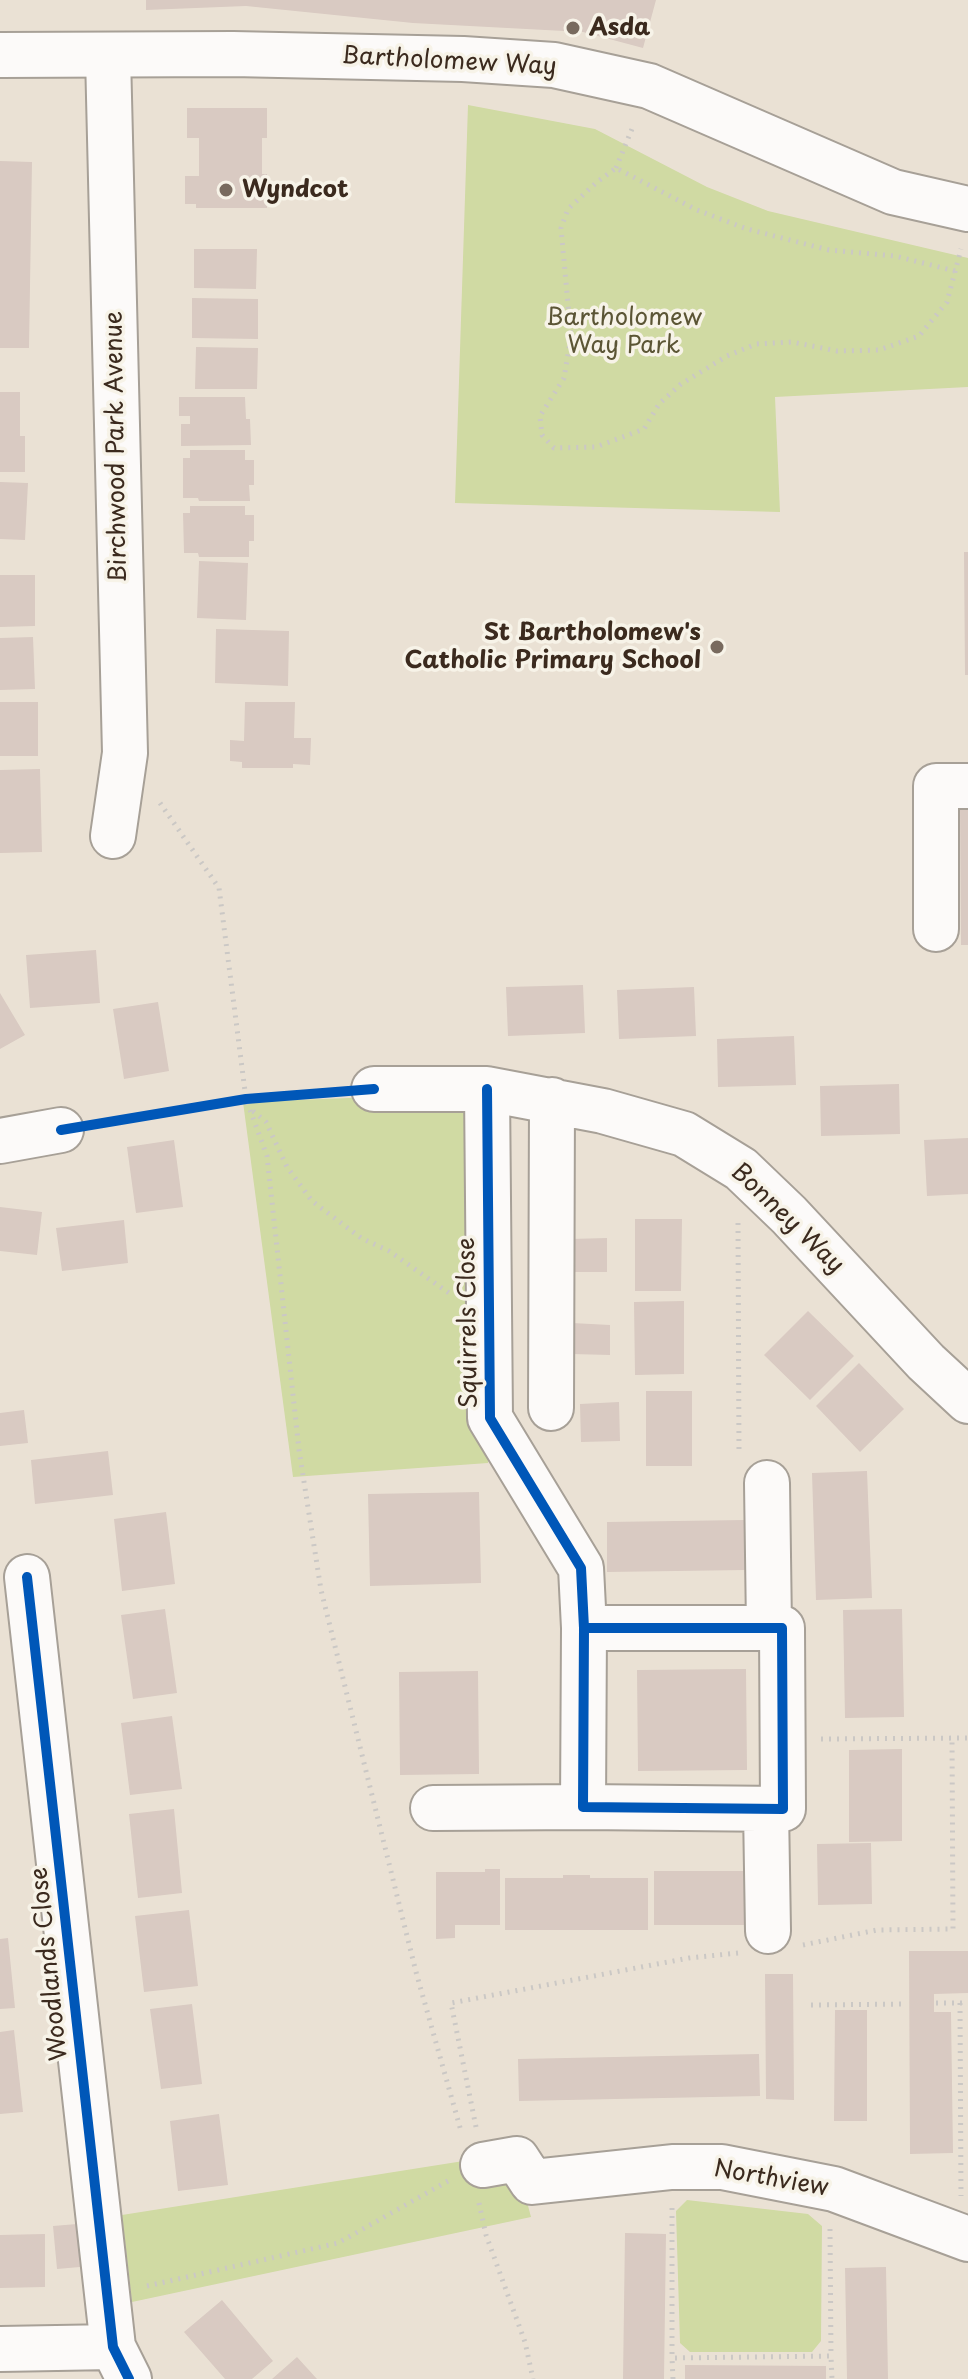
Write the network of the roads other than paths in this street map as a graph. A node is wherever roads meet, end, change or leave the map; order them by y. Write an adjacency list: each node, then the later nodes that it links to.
1 (0, 55): 2 (street, Bartholomew Way)
2 (108, 56): 3 (street, Bartholomew Way); 5 (street, Birchwood Park Avenue)
3 (968, 209)
4 (968, 786): 6 (street)
5 (113, 836)
6 (936, 929)
7 (374, 1089): 8 (street, Bonney Way)
8 (487, 1089): 9 (street, Bonney Way); 17 (street, Squirrels Close)
9 (552, 1100): 12 (street, Bonney Way); 13 (street)
10 (61, 1130): 11 (street)
11 (0, 1141)
12 (968, 1401)
13 (551, 1408)
14 (753, 1469): 16 (street)
15 (27, 1577): 25 (street, Woodlands Close)
16 (769, 1627): 17 (street); 20 (street)
17 (584, 1628): 18 (street, Squirrels Close)
18 (583, 1807): 19 (street); 20 (street)
19 (433, 1808)
20 (766, 1809): 21 (street)
21 (768, 1931)
22 (477, 2167): 23 (street, Northview)
23 (964, 2238)
24 (0, 2349): 25 (street)
25 (121, 2363)

